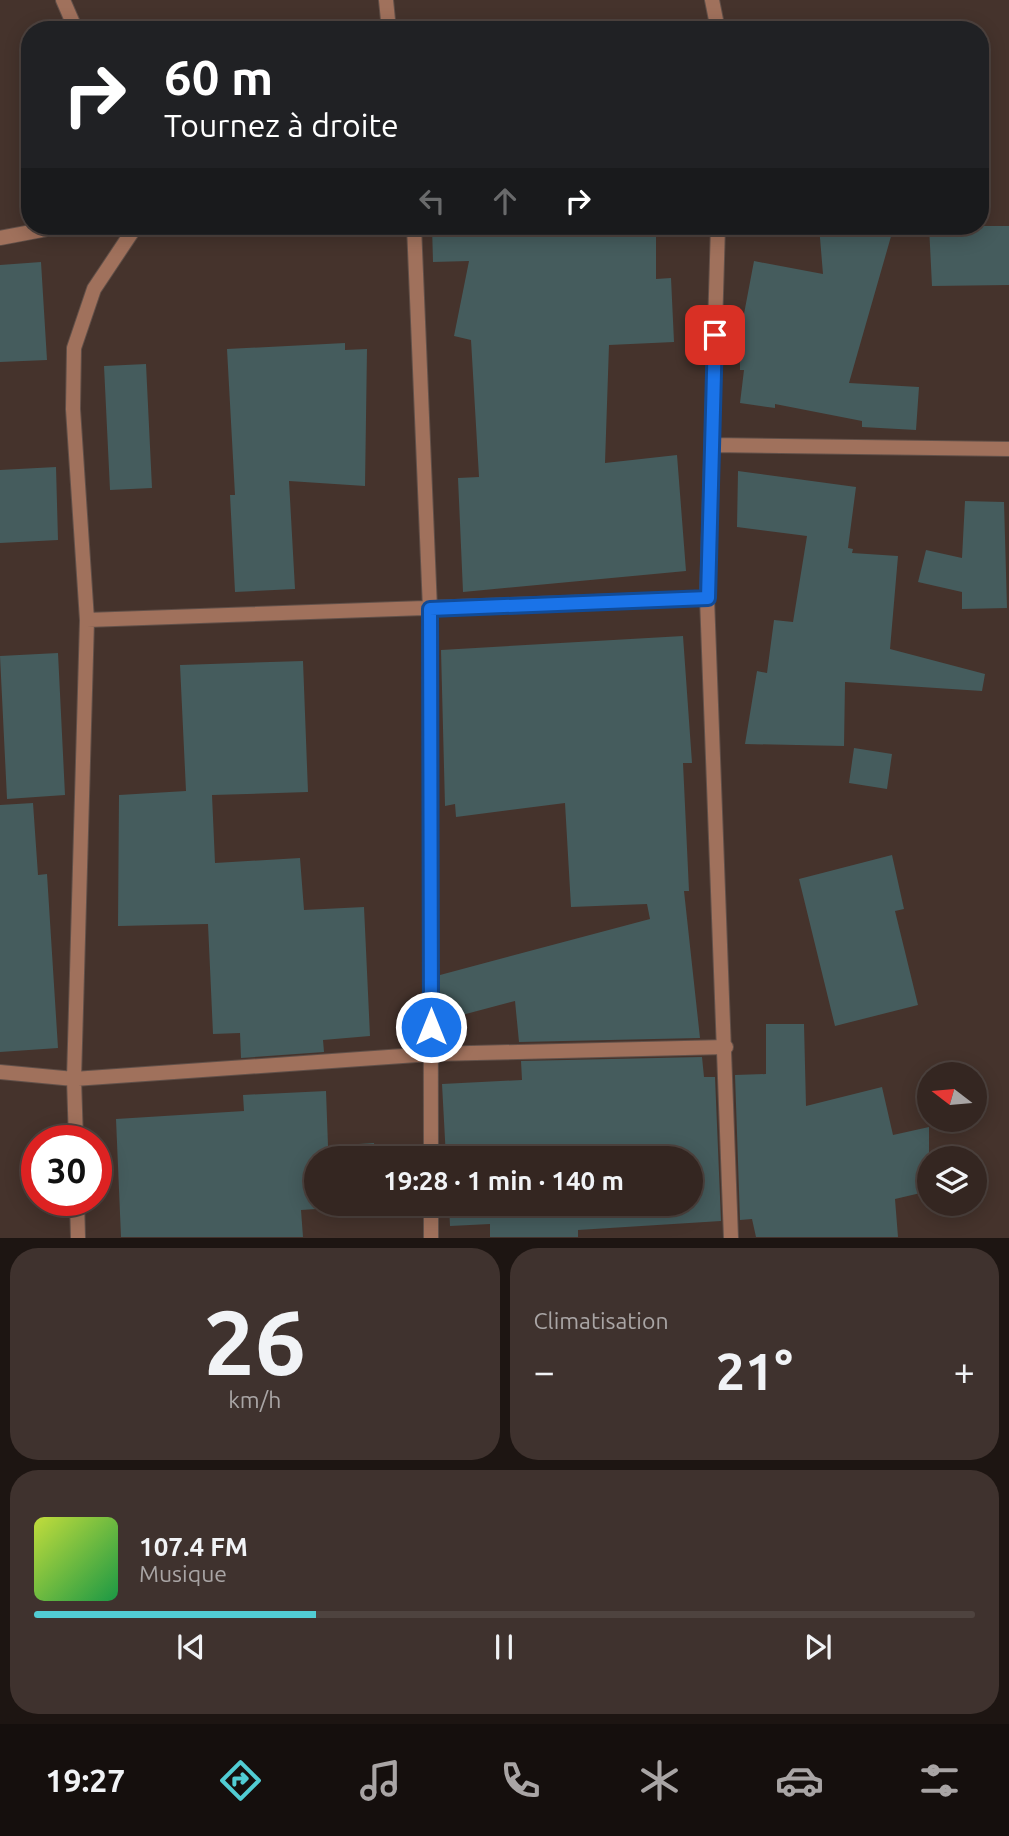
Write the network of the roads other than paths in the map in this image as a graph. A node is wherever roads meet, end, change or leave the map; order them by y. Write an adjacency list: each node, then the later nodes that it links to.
1 (62, 0): 4 (street)
2 (386, 0): 5 (street)
3 (712, 0): 6 (street)
4 (72, 21)
5 (389, 21)
6 (716, 21)
7 (21, 234): 11 (street)
8 (130, 235): 16 (street)
9 (414, 235): 15 (street)
10 (718, 235): 12 (street)
11 (0, 238)
12 (712, 445): 13 (street); 14 (street)
13 (1009, 449)
14 (708, 598): 15 (street); 17 (street)
15 (430, 609): 16 (street); 18 (street)
16 (87, 620): 20 (street)
17 (726, 1047): 18 (street); 27 (street)
18 (431, 1055): 20 (street); 22 (street)
19 (0, 1072): 20 (street)
20 (74, 1079): 21 (street)
21 (75, 1125)
22 (431, 1146)
23 (77, 1216): 25 (street)
24 (431, 1216): 26 (street)
25 (78, 1237)
26 (431, 1237)
27 (731, 1237)

